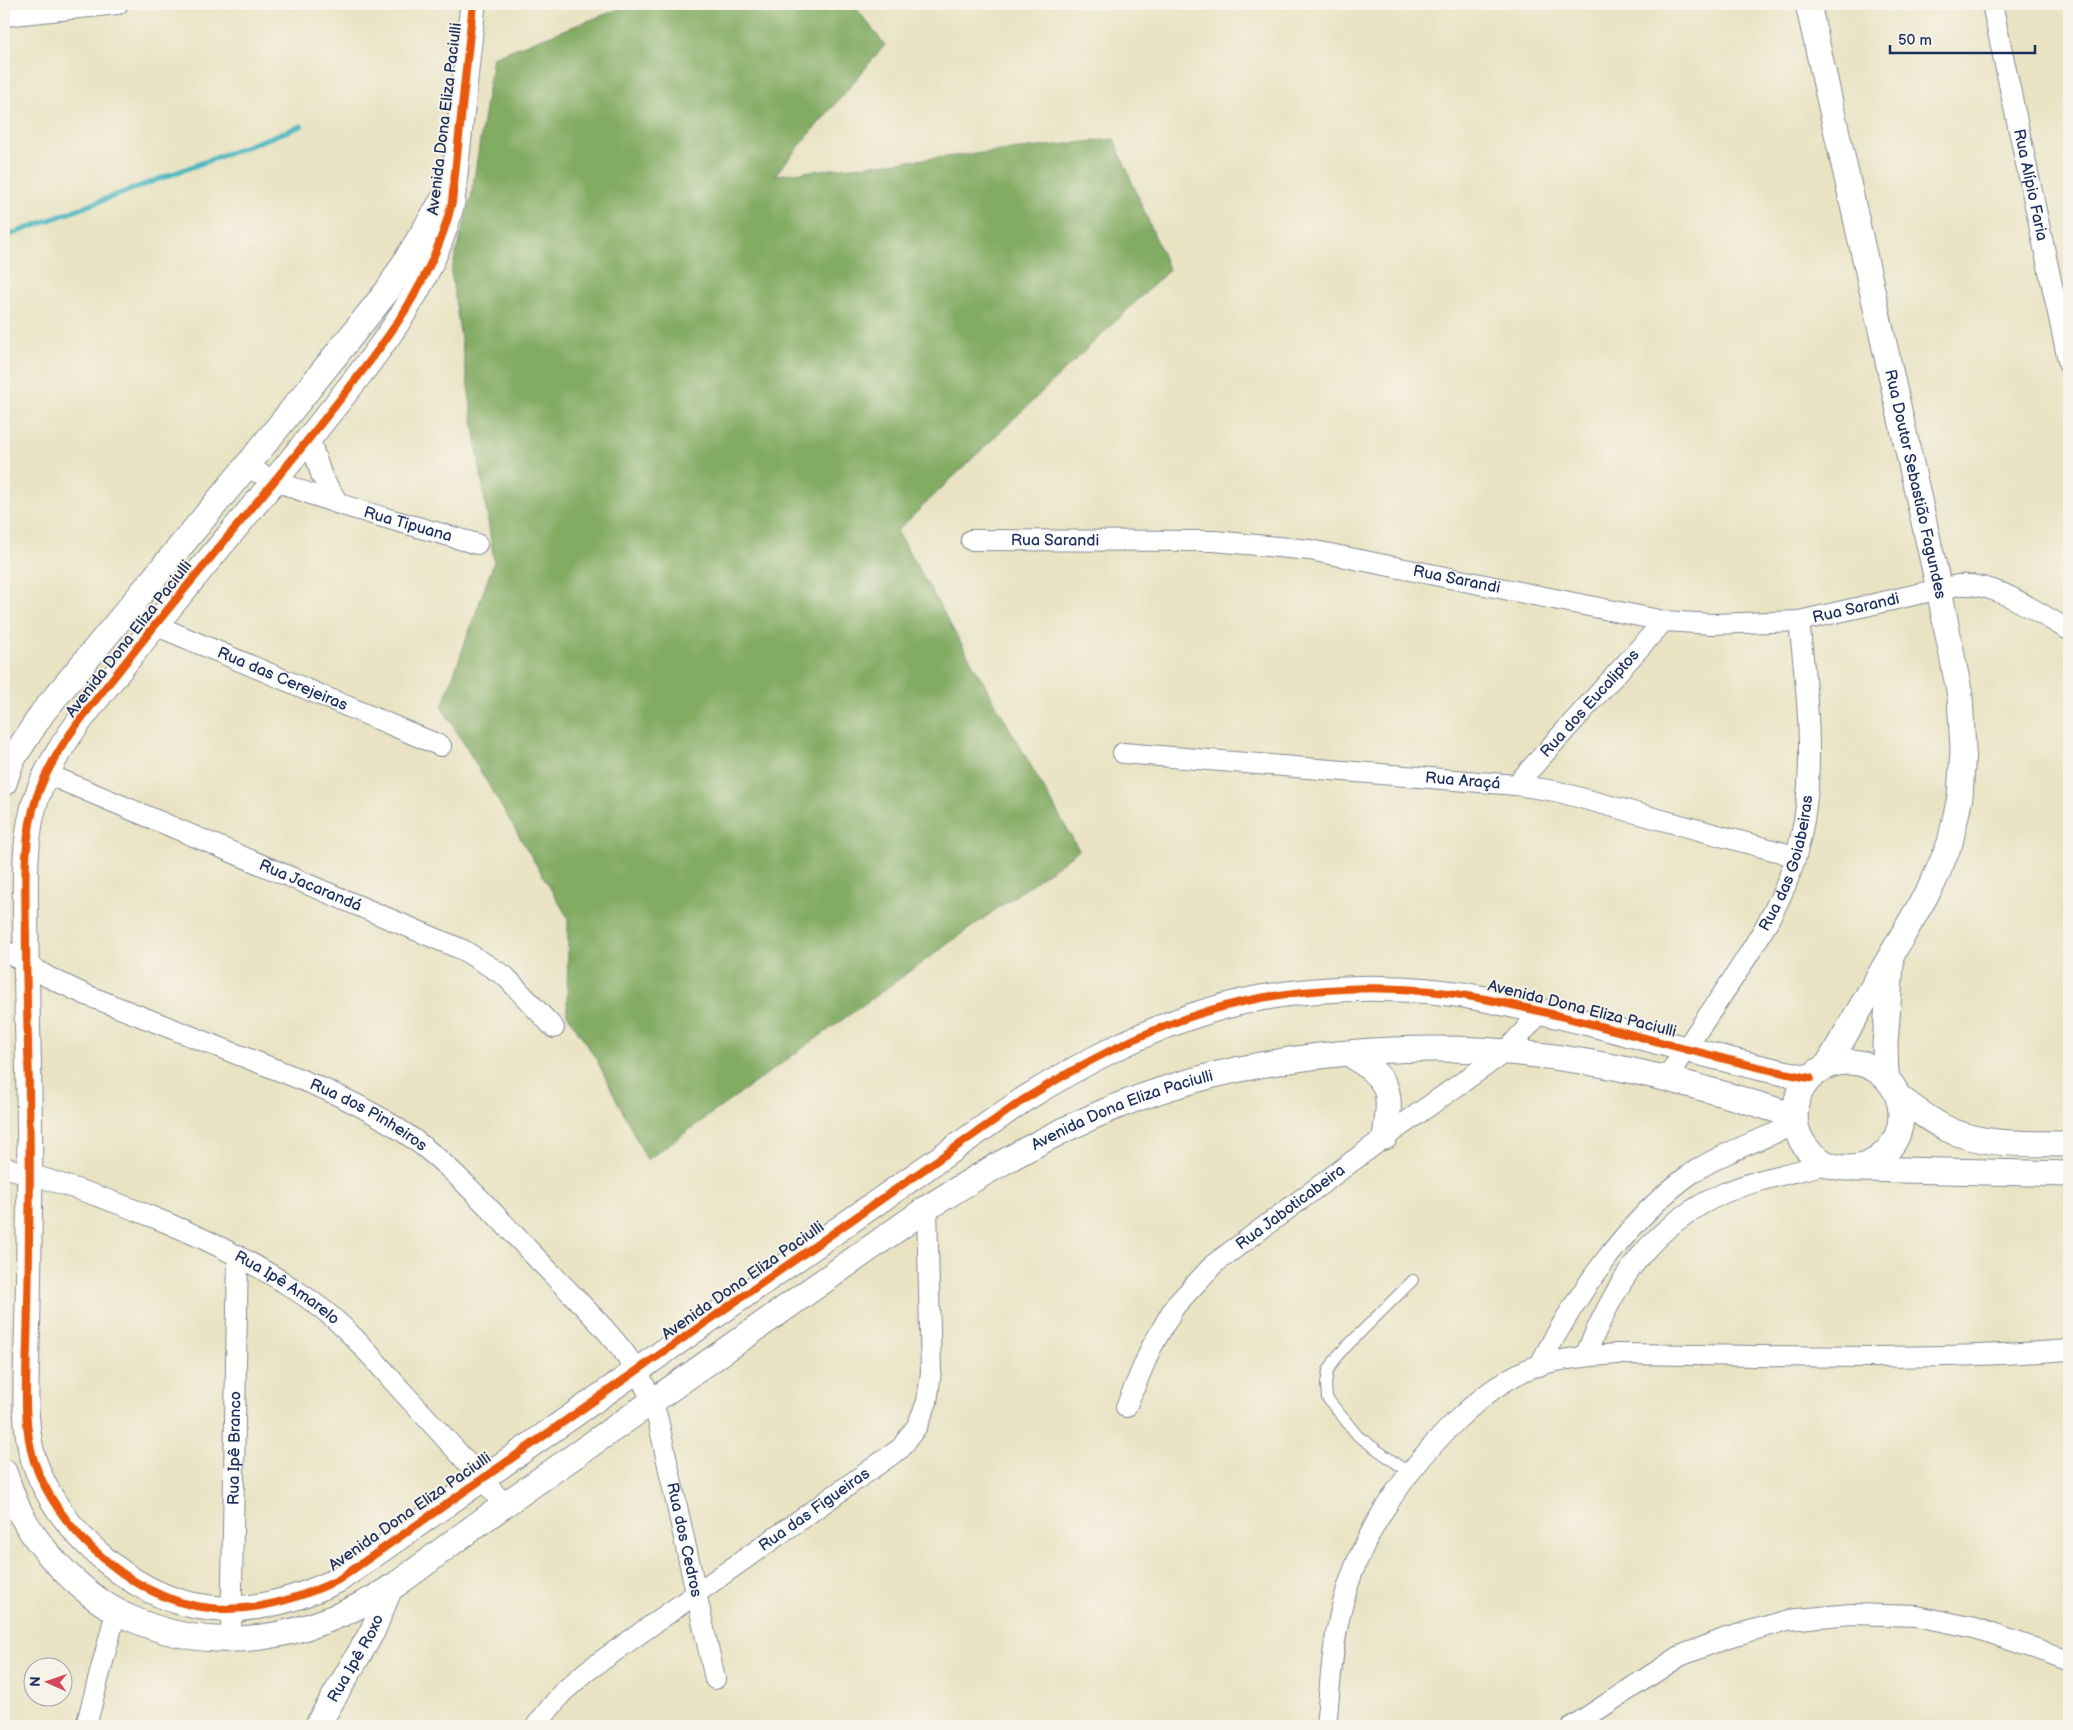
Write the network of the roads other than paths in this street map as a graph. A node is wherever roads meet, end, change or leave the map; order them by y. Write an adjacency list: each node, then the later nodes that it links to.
1 (118, 4): 5 (street)
2 (473, 4): 6 (street, Avenida Dona Eliza Paciulli)
3 (1808, 4): 14 (street, Rua Doutor Sebastião Fagundes)
4 (1992, 4): 7 (street, Rua Alípio Faria)
5 (4, 16)
6 (456, 176): 8 (street, Avenida Dona Eliza Paciulli); 9 (street, Avenida Dona Eliza Paciulli)
7 (2069, 366)
8 (309, 437): 10 (street, Avenida Dona Eliza Paciulli); 11 (street)
9 (246, 467): 10 (street, Rua Tipuana); 15 (street, Avenida Dona Eliza Paciulli)
10 (275, 481): 11 (street, Rua Tipuana); 18 (street, Avenida Dona Eliza Paciulli)
11 (339, 504): 13 (street, Rua Tipuana)
12 (971, 540): 16 (street, Rua Sarandi)
13 (477, 544)
14 (1939, 589): 17 (street, Rua Sarandi); 19 (street, Rua Sarandi); 27 (street, Rua Doutor Sebastião Fagundes)
15 (126, 610): 18 (street, Rua das Cerejeiras); 23 (street, Avenida Dona Eliza Paciulli)
16 (1664, 621): 17 (street, Rua Sarandi); 24 (street, Rua dos Eucaliptos)
17 (1799, 621): 25 (street, Rua das Goiabeiras)
18 (155, 624): 20 (street, Rua das Cerejeiras); 22 (street, Avenida Dona Eliza Paciulli)
19 (2069, 630)
20 (441, 746)
21 (1123, 753): 24 (street, Rua Araçá)
22 (47, 774): 28 (street, Avenida Dona Eliza Paciulli); 30 (street, Rua Jacarandá)
23 (4, 783)
24 (1516, 785): 25 (street, Rua Araçá)
25 (1795, 856): 31 (street, Rua das Goiabeiras)
26 (4, 950): 28 (street, Rua dos Pinheiros)
27 (1891, 958): 34 (street, Rua Doutor Sebastião Fagundes); 35 (street, Rua Doutor Sebastião Fagundes)
28 (26, 964): 43 (street, Avenida Dona Eliza Paciulli); 51 (street, Rua dos Pinheiros)
29 (1541, 1012): 31 (street, Avenida Dona Eliza Paciulli); 32 (street, Rua Jaboticabeira); 51 (street, Avenida Dona Eliza Paciulli)
30 (554, 1028)
31 (1685, 1048): 34 (street, Avenida Dona Eliza Paciulli); 36 (street, Rua das Goiabeiras)
32 (1505, 1052): 33 (street, Avenida Dona Eliza Paciulli); 36 (street, Avenida Dona Eliza Paciulli); 39 (street, Rua Jaboticabeira)
33 (1350, 1054): 39 (street); 45 (street, Avenida Dona Eliza Paciulli)
34 (1818, 1072): 35 (street); 38 (street)
35 (1886, 1076): 37 (street)
36 (1667, 1078): 38 (street, Avenida Dona Eliza Paciulli)
37 (1900, 1098): 40 (street); 42 (street)
38 (1795, 1120): 42 (street); 50 (street)
39 (1385, 1137): 53 (street, Rua Jaboticabeira)
40 (2069, 1144)
41 (4, 1167): 43 (street, Rua Ipê Amarelo)
42 (1837, 1167): 44 (street); 49 (street)
43 (31, 1174): 46 (street, Rua Ipê Amarelo); 60 (street, Avenida Dona Eliza Paciulli)
44 (2069, 1174)
45 (927, 1208): 52 (street, Avenida Dona Eliza Paciulli); 59 (street, Rua das Figueiras)
46 (238, 1255): 56 (street, Rua Ipê Amarelo); 60 (street, Rua Ipê Branco)
47 (1413, 1280): 55 (lane)
48 (2069, 1350): 49 (street)
49 (1586, 1356): 50 (street)
50 (1539, 1366): 55 (street)
51 (638, 1371): 52 (street, Rua dos Pinheiros); 56 (street, Avenida Dona Eliza Paciulli)
52 (653, 1402): 57 (street, Avenida Dona Eliza Paciulli); 59 (street, Rua dos Cedros)
53 (1126, 1407)
54 (4, 1472): 61 (street, Avenida Dona Eliza Paciulli)
55 (1408, 1472): 68 (street)
56 (482, 1479): 57 (street, Rua Ipê Amarelo); 60 (street, Avenida Dona Eliza Paciulli)
57 (504, 1504): 58 (street, Avenida Dona Eliza Paciulli)
58 (390, 1588): 62 (street, Avenida Dona Eliza Paciulli); 66 (street, Rua Ipê Roxo)
59 (695, 1593): 64 (street, Rua dos Cedros); 67 (street, Rua das Figueiras)
60 (232, 1610): 62 (street, Rua Ipê Branco)
61 (116, 1612): 62 (street, Avenida Dona Eliza Paciulli); 65 (street)
62 (231, 1640)
63 (2069, 1660): 69 (street)
64 (715, 1679)
65 (86, 1726)
66 (317, 1726)
67 (536, 1726)
68 (1326, 1726)
69 (1573, 1726)

